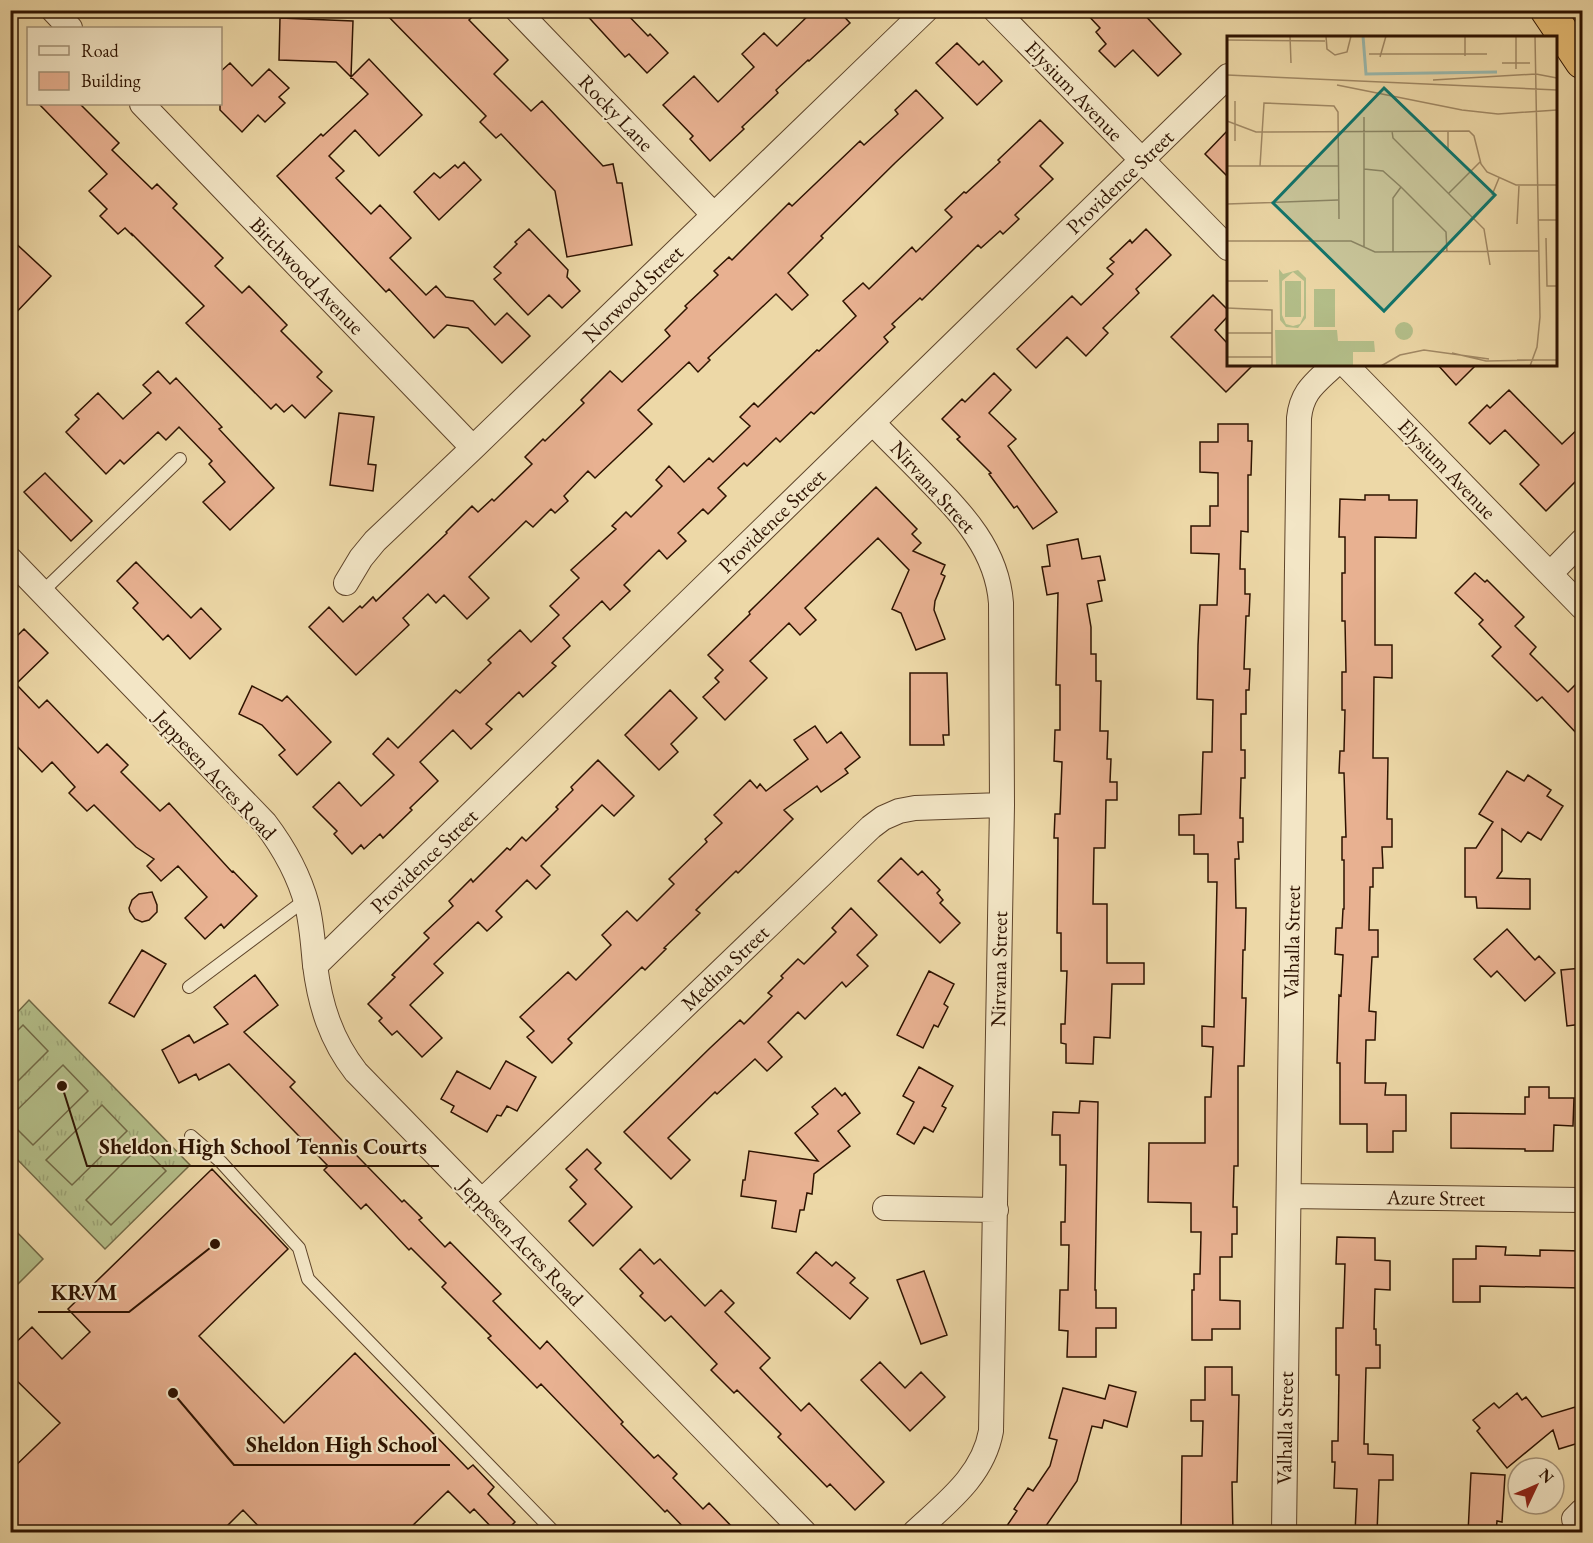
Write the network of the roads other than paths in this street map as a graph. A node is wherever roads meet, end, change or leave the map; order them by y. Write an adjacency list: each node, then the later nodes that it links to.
1 (53, 10): 6 (street)
2 (518, 10): 11 (street, Rocky Lane)
3 (926, 10): 11 (street, Norwood Street)
4 (995, 10): 10 (street, Elysium Avenue)
5 (1547, 10): 7 (highway)
6 (69, 27)
7 (1582, 62)
8 (1227, 77): 10 (street, Providence Street)
9 (143, 105): 16 (street, Birchwood Avenue)
10 (1142, 161): 12 (street, Elysium Avenue); 15 (street, Providence Street)
11 (714, 215): 16 (street, Norwood Street)
12 (1227, 247)
13 (1333, 366): 29 (street, Valhalla Street)
14 (1347, 366): 20 (street, Elysium Avenue)
15 (873, 423): 24 (street, Nirvana Street); 26 (street, Providence Street)
16 (473, 448): 21 (street, Norwood Street)
17 (180, 459): 22 (lane)
18 (1582, 541): 20 (street)
19 (10, 559): 22 (street, Jeppesen Acres Road)
20 (1550, 574): 23 (street, Elysium Avenue)
21 (346, 583)
22 (42, 592): 25 (street, Jeppesen Acres Road)
23 (1582, 607)
24 (1002, 805): 31 (street, Medina Street); 33 (street, Nirvana Street)
25 (305, 900): 26 (street, Jeppesen Acres Road); 27 (lane)
26 (315, 966): 31 (street, Jeppesen Acres Road)
27 (189, 987)
28 (191, 1136): 34 (lane)
29 (1289, 1196): 30 (street, Azure Street); 37 (street, Valhalla Street)
30 (1582, 1200)
31 (482, 1202): 35 (street, Jeppesen Acres Road)
32 (885, 1208): 33 (street)
33 (996, 1210): 36 (street, Nirvana Street)
34 (554, 1533)
35 (804, 1533)
36 (915, 1533)
37 (1284, 1533)

